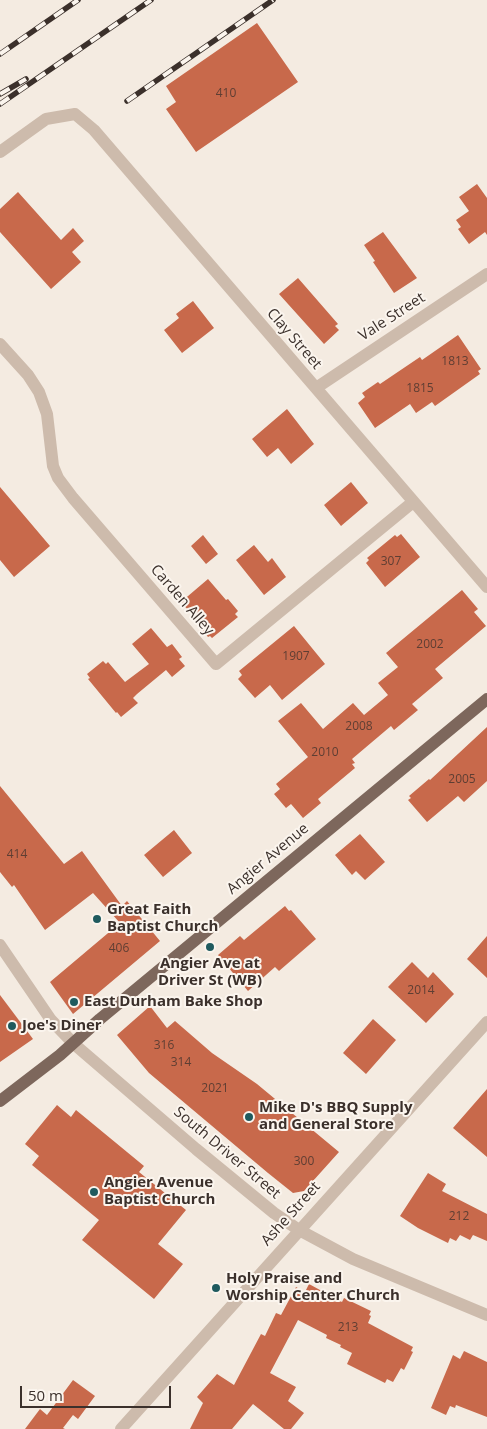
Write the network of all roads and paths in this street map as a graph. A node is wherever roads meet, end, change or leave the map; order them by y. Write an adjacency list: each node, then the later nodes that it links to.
1 (0, 152): 4 (street, Clay Street)
2 (487, 274): 4 (street, Vale Street)
3 (0, 344): 5 (street, Carden Alley)
4 (316, 388): 5 (street, Clay Street)
5 (412, 502): 6 (street, Clay Street)
6 (487, 587)
7 (487, 698): 10 (main road, Angier Avenue)
8 (0, 945): 10 (street, South Driver Street)
9 (487, 1022): 12 (street, Ashe Street)
10 (74, 1044): 11 (main road, Angier Avenue); 12 (street, South Driver Street)
11 (0, 1101)
12 (299, 1230): 13 (street, South Driver Street); 14 (street, Ashe Street)
13 (487, 1315)
14 (121, 1429)

